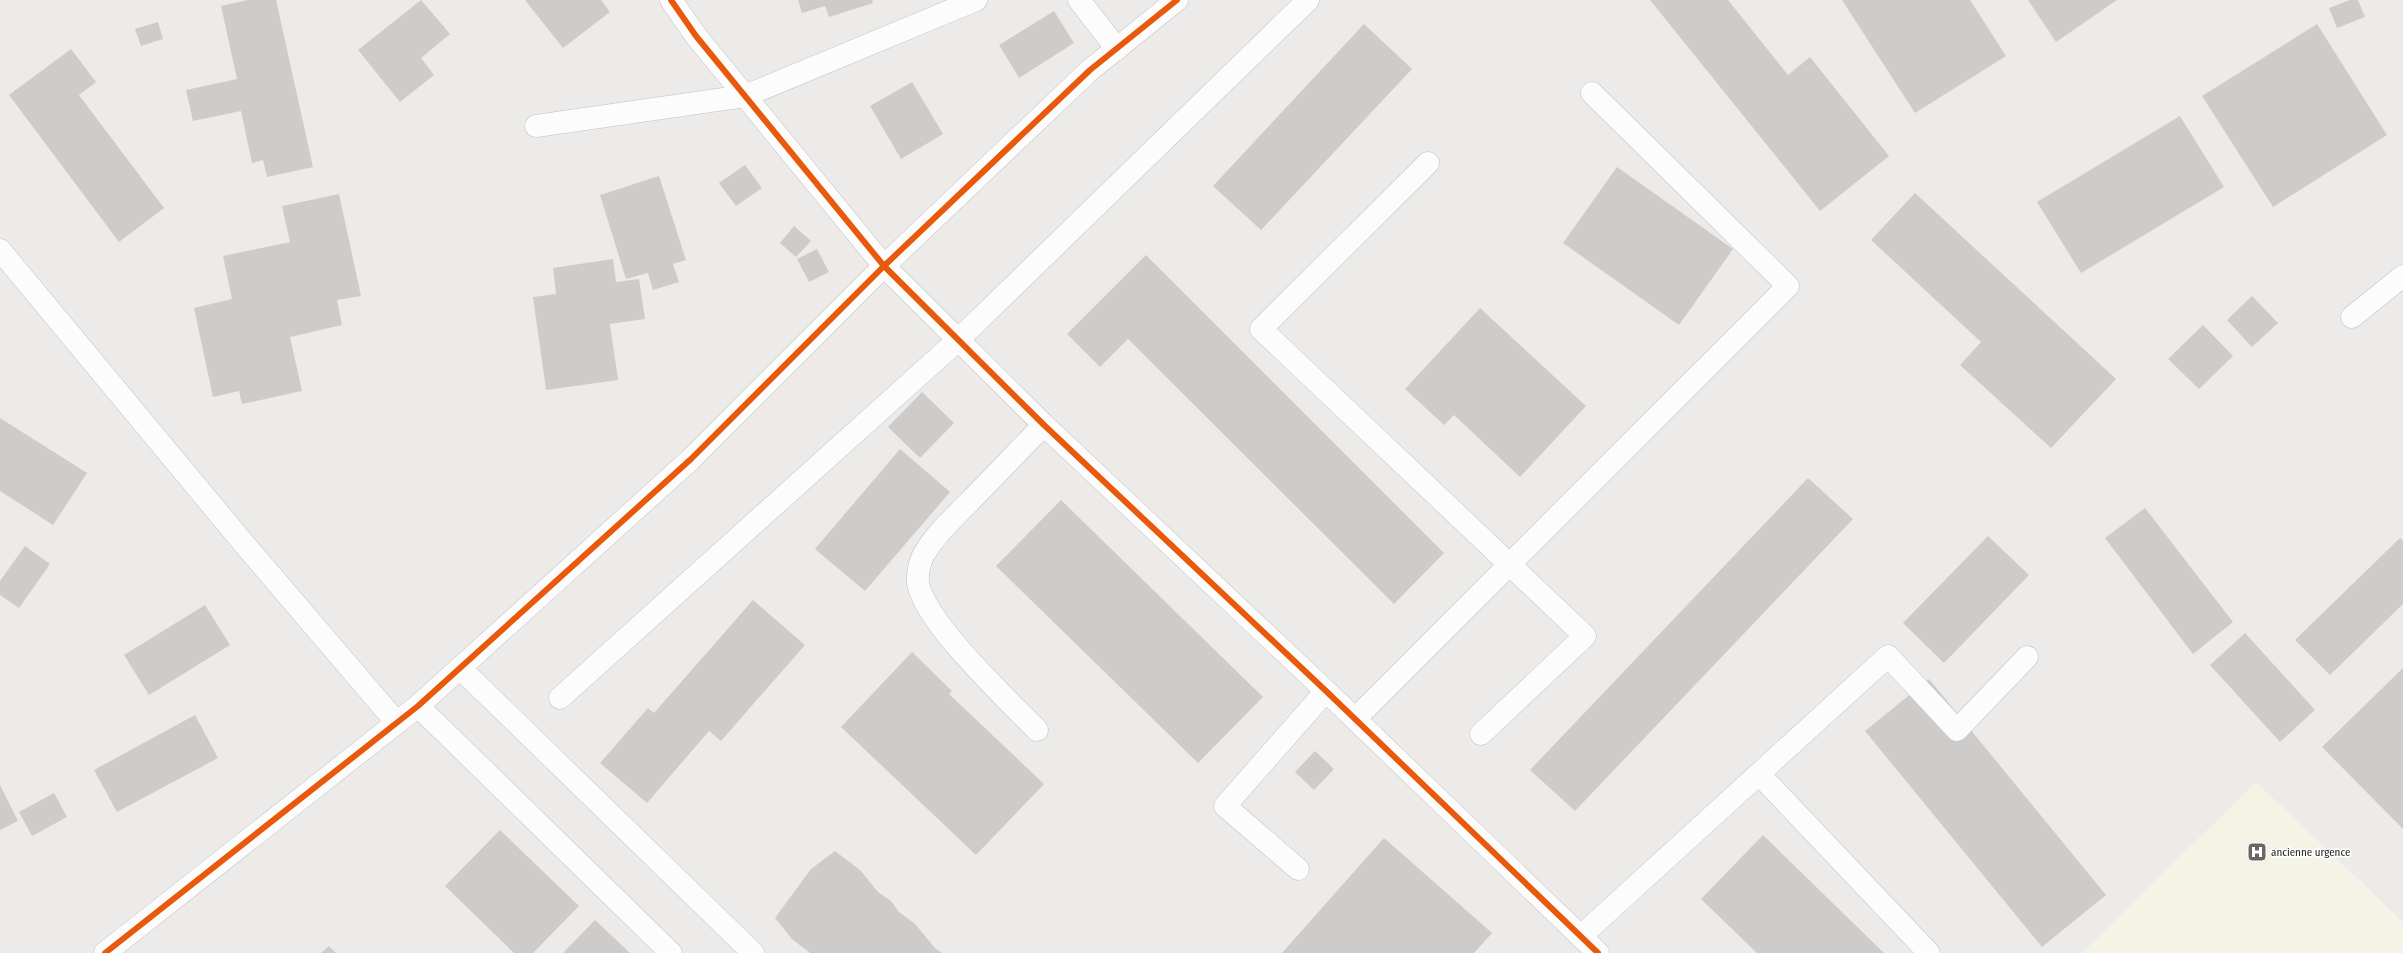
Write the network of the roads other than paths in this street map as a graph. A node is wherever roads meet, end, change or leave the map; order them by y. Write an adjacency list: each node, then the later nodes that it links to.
1 (671, 0): 8 (street)
2 (976, 0): 8 (street)
3 (1079, 0): 6 (street)
4 (1177, 0): 6 (street)
5 (1308, 0): 15 (street)
6 (1117, 49): 12 (street)
7 (1592, 93): 17 (street)
8 (745, 96): 9 (street); 12 (street)
9 (536, 126)
10 (1428, 163): 17 (street)
11 (0, 250): 24 (street)
12 (884, 266): 15 (street); 19 (street)
13 (2403, 276): 14 (street)
14 (2352, 317)
15 (958, 340): 16 (street); 21 (street)
16 (1044, 425): 20 (street); 25 (street)
17 (1510, 564): 23 (street); 26 (street)
18 (2028, 657): 27 (street)
19 (460, 668): 22 (street); 32 (street)
20 (1326, 691): 23 (street); 28 (street)
21 (560, 698)
22 (418, 706): 24 (street); 31 (street)
23 (1355, 719): 29 (street)
24 (397, 723): 30 (street)
25 (1037, 730)
26 (1481, 734)
27 (1759, 774): 29 (street); 34 (street)
28 (1298, 869)
29 (1581, 936): 33 (street)
30 (105, 953)
31 (671, 953)
32 (753, 953)
33 (1598, 953)
34 (1929, 953)

